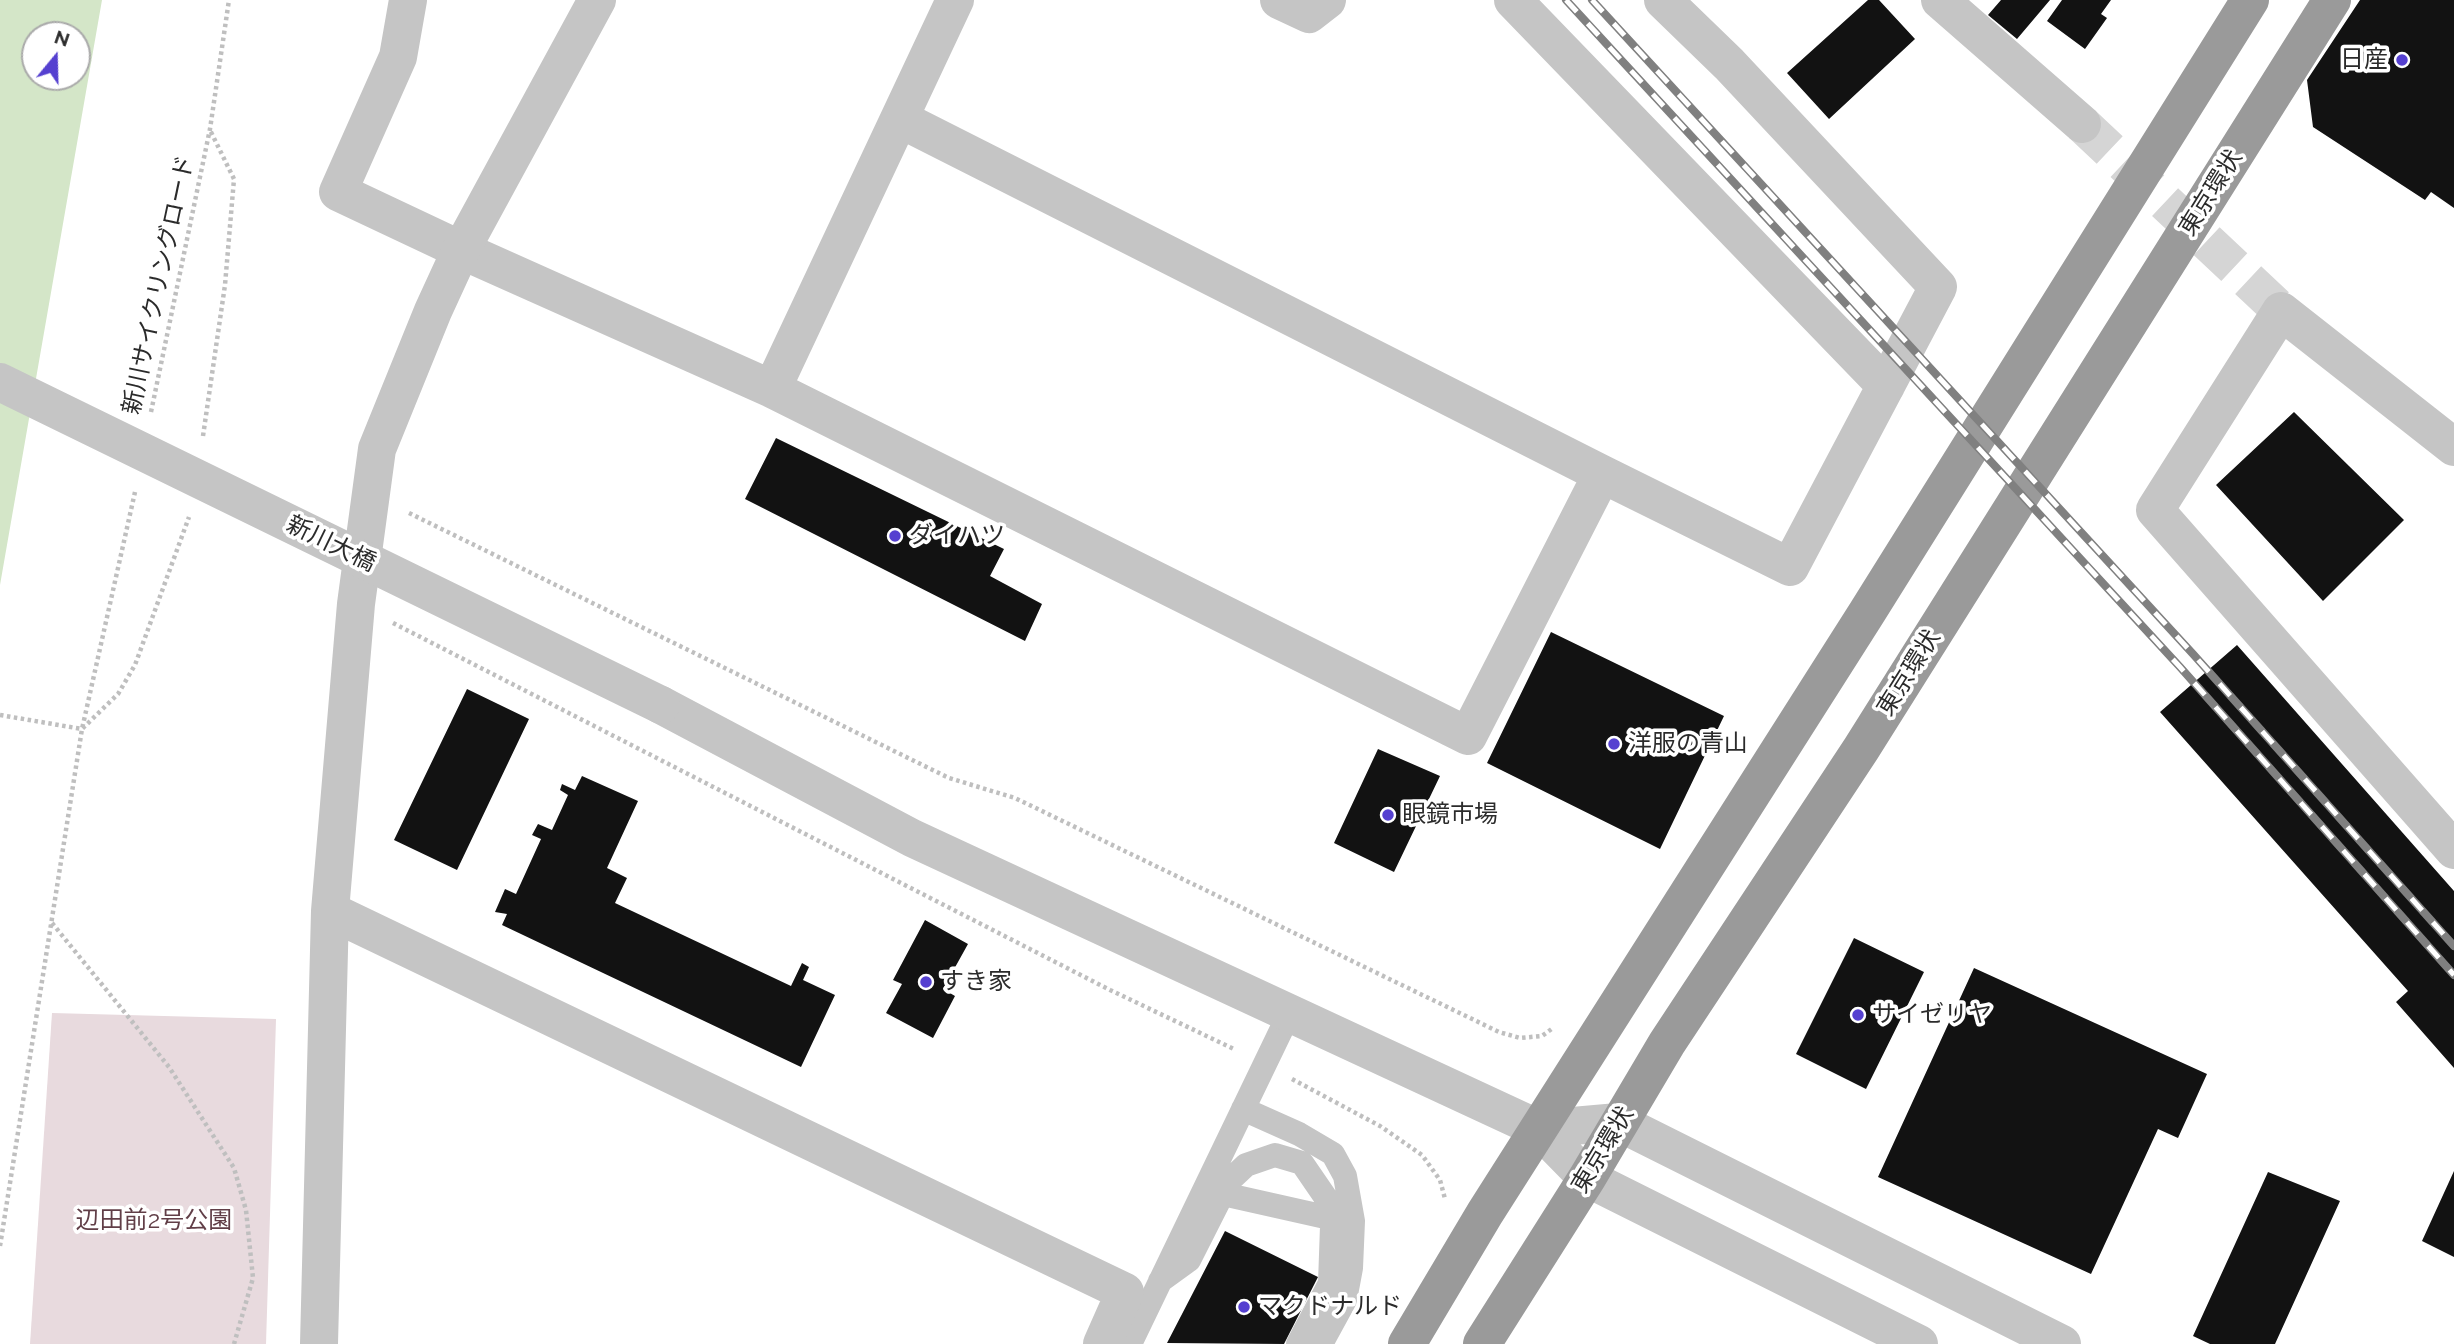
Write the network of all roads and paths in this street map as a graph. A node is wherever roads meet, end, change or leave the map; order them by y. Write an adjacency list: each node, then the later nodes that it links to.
1 (229, 0): 18 (path, 新川サイクリングロード)
2 (408, 0): 14 (street)
3 (597, 0): 14 (street)
4 (955, 0): 12 (street)
5 (1279, 0): 6 (street)
6 (1327, 0)
7 (1513, 0): 16 (street)
8 (1664, 0): 16 (street)
9 (1940, 0): 13 (street)
10 (2250, 0): 34 (highway)
11 (2332, 0): 33 (highway, 東京環状)
12 (901, 119): 17 (street); 20 (street)
13 (2082, 124)
14 (461, 250): 17 (street); 22 (street)
15 (0, 382): 29 (street, 新川大橋, bridge)
16 (1886, 386): 20 (street)
17 (772, 389): 20 (street)
18 (151, 414)
19 (2454, 447): 26 (street)
20 (1602, 474)
21 (137, 482): 25 (path)
22 (371, 495): 23 (street); 30 (path)
23 (356, 604): 27 (street); 31 (path)
24 (0, 715): 25 (path)
25 (82, 729): 28 (path)
26 (2454, 850)
27 (330, 911): 42 (street); 43 (street)
28 (51, 922): 39 (path); 41 (path)
29 (1289, 1014): 31 (lane); 34 (street, 新川大橋)
30 (1554, 1028)
31 (1265, 1064): 32 (lane); 37 (path)
32 (1243, 1109): 40 (lane); 46 (lane)
33 (1618, 1122): 34 (street); 35 (highway, 東京環状); 50 (street)
34 (1539, 1129): 35 (street); 47 (highway)
35 (1587, 1178): 48 (highway, 東京環状); 49 (street)
36 (1223, 1194): 38 (lane); 38 (lane); 40 (lane)
37 (1446, 1202)
38 (1331, 1218): 45 (lane)
39 (0, 1246)
40 (1160, 1282): 44 (lane)
41 (234, 1344)
42 (319, 1344)
43 (1101, 1344)
44 (1130, 1344)
45 (1298, 1344)
46 (1321, 1344)
47 (1407, 1344)
48 (1482, 1344)
49 (1919, 1344)
50 (2062, 1344)

